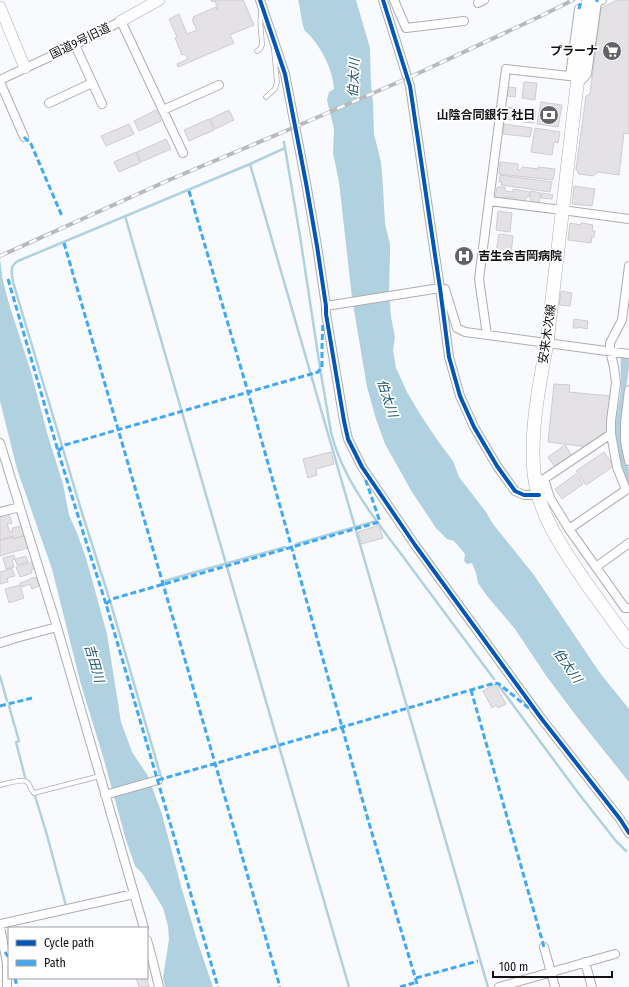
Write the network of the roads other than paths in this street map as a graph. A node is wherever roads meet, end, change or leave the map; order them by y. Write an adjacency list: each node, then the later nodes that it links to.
1 (159, 0): 8 (street, 国道9号旧道)
2 (383, 0): 28 (street)
3 (394, 0): 9 (street)
4 (602, 0): 14 (street)
5 (262, 4): 10 (street); 12 (lane)
6 (584, 5): 14 (main road, 安来木次線)
7 (0, 7): 13 (street)
8 (121, 21): 11 (street, 国道9号旧道); 21 (street)
9 (464, 21)
10 (270, 28): 18 (lane); 29 (street)
11 (74, 45): 13 (street, 国道9号旧道); 16 (street)
12 (257, 51)
13 (25, 68): 15 (street, 国道9号旧道)
14 (575, 80): 24 (street); 25 (main road, 安来木次線)
15 (0, 81): 22 (street)
16 (92, 83): 19 (street); 20 (street)
17 (219, 85): 21 (street)
18 (266, 97)
19 (49, 103)
20 (102, 104)
21 (163, 110): 23 (street)
22 (24, 137)
23 (182, 153)
24 (489, 201): 25 (street); 30 (street)
25 (562, 210): 26 (street); 31 (main road, 安来木次線)
26 (629, 219)
27 (629, 266): 32 (street)
28 (438, 289): 29 (street); 30 (street); 40 (street)
29 (328, 306): 54 (street)
30 (487, 335): 31 (street)
31 (547, 343): 32 (street); 38 (main road, 安来木次線)
32 (610, 351): 33 (street); 35 (street)
33 (625, 353)
34 (629, 390): 37 (street)
35 (611, 434): 38 (street); 39 (street)
36 (0, 443): 41 (street)
37 (629, 461)
38 (540, 480): 40 (main road, 安来木次線); 43 (street)
39 (628, 492): 43 (street)
40 (539, 495): 48 (main road, 安来木次線)
41 (20, 507): 42 (street); 47 (street)
42 (0, 512)
43 (569, 529): 45 (street)
44 (629, 543): 45 (street)
45 (596, 567): 46 (street)
46 (629, 608)
47 (57, 626): 49 (street); 50 (street)
48 (629, 642)
49 (0, 643)
50 (100, 776): 52 (lane); 53 (street)
51 (157, 780): 53 (street)
52 (0, 785)
53 (106, 795): 55 (street)
54 (629, 833)
55 (134, 894): 56 (street); 57 (street)
56 (0, 925): 63 (street)
57 (144, 927)
58 (148, 944): 64 (street)
59 (544, 947): 62 (street)
60 (615, 954): 61 (street)
61 (585, 962): 62 (street); 67 (street)
62 (551, 972): 65 (street); 66 (street)
63 (8, 987)
64 (159, 987)
65 (499, 987)
66 (555, 987)
67 (592, 987)

